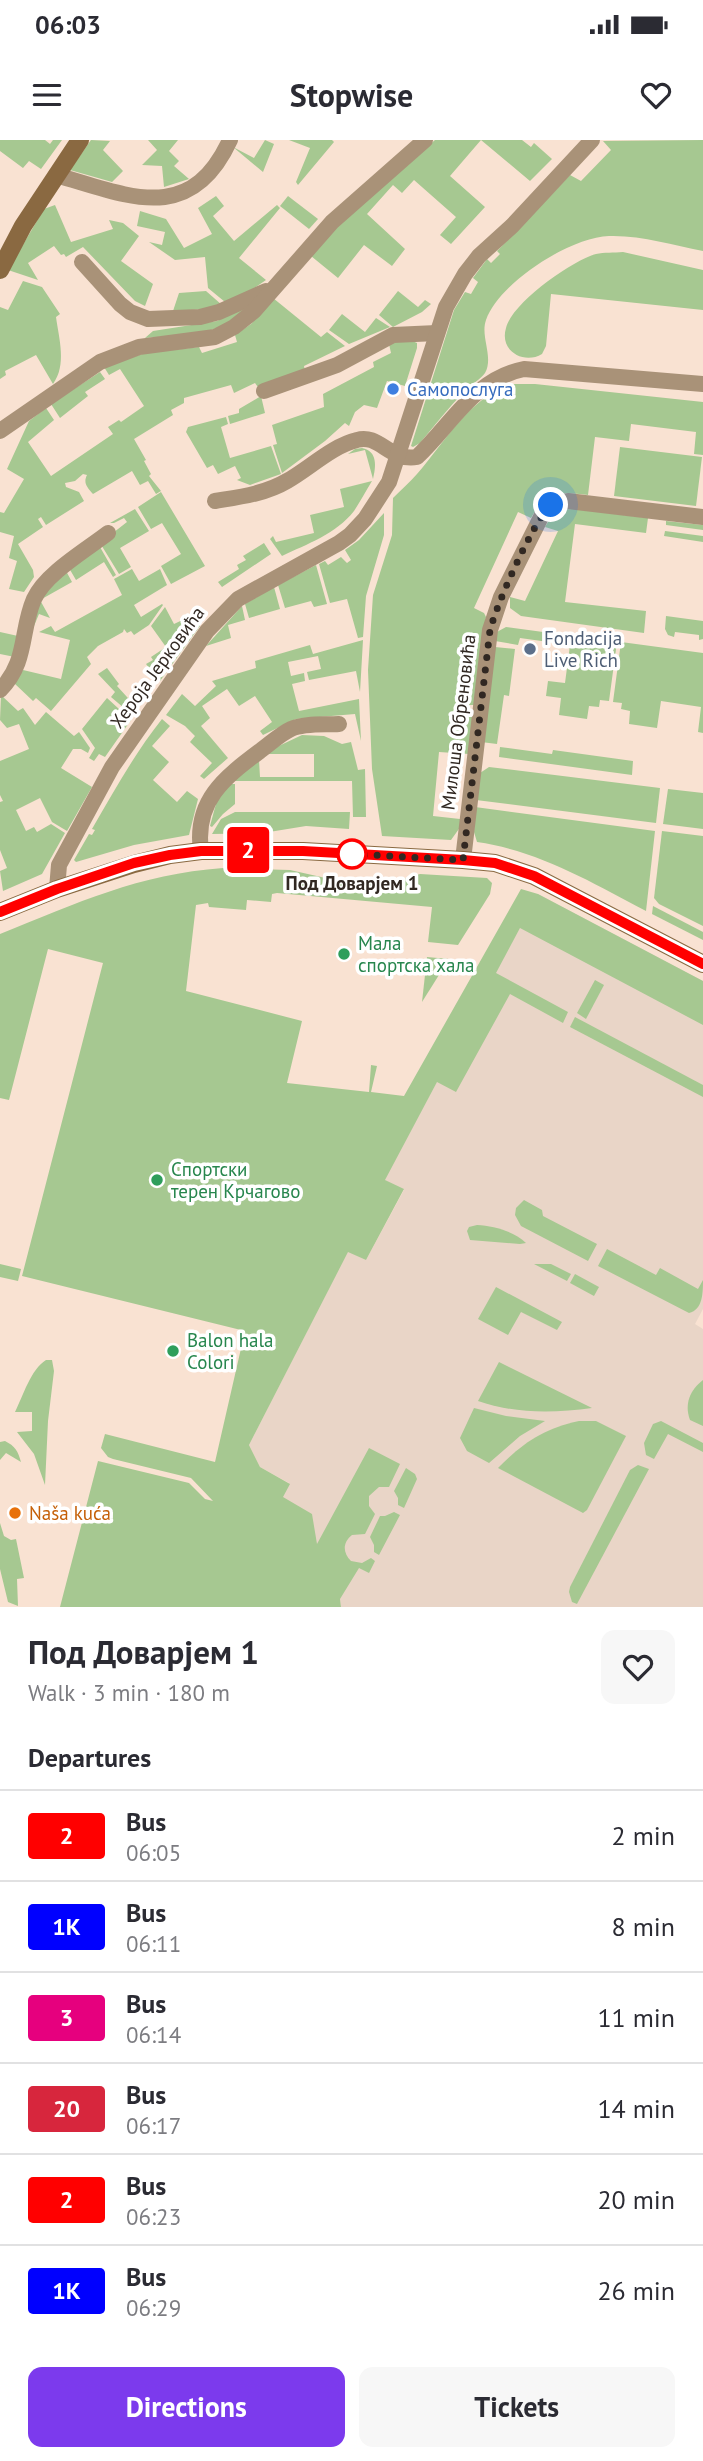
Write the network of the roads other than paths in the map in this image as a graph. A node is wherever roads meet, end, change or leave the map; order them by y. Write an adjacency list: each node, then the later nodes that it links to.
1 (80, 140): 5 (street)
2 (230, 140): 5 (street)
3 (425, 140): 8 (street)
4 (592, 140): 9 (street, Хероја Јерковића)
5 (56, 175): 7 (street)
6 (82, 262): 8 (street)
7 (0, 270)
8 (275, 287): 12 (street)
9 (437, 333): 11 (street); 13 (street, Хероја Јерковића)
10 (703, 384): 13 (street)
11 (264, 391)
12 (0, 431)
13 (397, 456): 14 (street); 21 (street, Хероја Јерковића)
14 (215, 501)
15 (703, 517): 20 (street, Милоша Обреновића)
16 (108, 533): 17 (street)
17 (0, 690)
18 (339, 724): 19 (street)
19 (201, 851): 20 (street); 21 (street)
20 (463, 860): 23 (street)
21 (57, 889): 22 (street)
22 (0, 912)
23 (703, 964)

